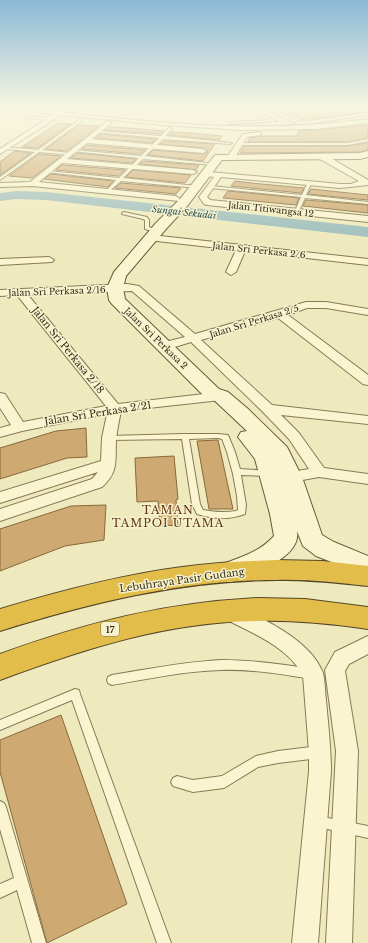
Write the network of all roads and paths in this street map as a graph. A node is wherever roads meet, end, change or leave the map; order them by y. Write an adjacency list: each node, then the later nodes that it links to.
1 (38, 151): 5 (lane); 17 (lane)
2 (149, 151): 8 (lane)
3 (225, 151): 11 (street)
4 (235, 151): 9 (street)
5 (72, 152): 8 (lane); 10 (street)
6 (368, 154): 7 (street)
7 (321, 156): 9 (street); 19 (street)
8 (143, 157): 11 (lane); 12 (lane)
9 (231, 157): 11 (street)
10 (61, 161): 12 (street); 13 (street)
11 (217, 161): 15 (street)
12 (132, 168): 14 (street); 18 (lane)
13 (48, 172): 18 (lane); 20 (street)
14 (193, 172)
15 (206, 174): 16 (street); 23 (street)
16 (219, 175): 21 (street); 24 (street, Jalan Titiwangsa 12)
17 (0, 179)
18 (120, 179): 23 (lane); 25 (lane)
19 (367, 183): 21 (street)
20 (32, 184): 22 (street); 25 (street)
21 (309, 184): 26 (lane)
22 (0, 185)
23 (196, 187): 27 (street)
24 (211, 187): 26 (lane); 29 (street, Jalan Titiwangsa 12)
25 (108, 191): 27 (street)
26 (303, 196): 28 (lane); 29 (lane)
27 (180, 201): 32 (street)
28 (368, 203)
29 (297, 212): 31 (street, Jalan Titiwangsa 12)
30 (124, 213): 32 (lane)
31 (368, 219)
32 (153, 234): 33 (street, Jalan Sri Perkasa 2/6); 38 (street)
33 (242, 248): 36 (street, Jalan Sri Perkasa 2/6); 37 (street)
34 (49, 260): 35 (street)
35 (0, 262)
36 (368, 262)
37 (231, 272)
38 (114, 288): 39 (street, Jalan Sri Perkasa 2/16); 43 (street, Jalan Sri Perkasa 2/16); 44 (street, Jalan Sri Perkasa 2)
39 (20, 292): 40 (street, Jalan Sri Perkasa 2/16); 48 (street, Jalan Sri Perkasa 2/18)
40 (0, 293)
41 (368, 312): 42 (street, Jalan Sri Perkasa 2/5)
42 (280, 314): 43 (street, Jalan Sri Perkasa 2/5); 45 (street)
43 (194, 339): 44 (street, Jalan Sri Perkasa 2/5); 49 (street, Jalan Sri Perkasa 2/16)
44 (165, 346): 46 (street, Jalan Sri Perkasa 2)
45 (368, 381)
46 (215, 395): 48 (street, Jalan Sri Perkasa 2/21); 58 (street, Jalan Sri Perkasa 2)
47 (0, 398): 51 (street)
48 (115, 408): 51 (street, Jalan Sri Perkasa 2/21); 54 (street)
49 (268, 409): 50 (street); 57 (street, Jalan Sri Perkasa 2/16)
50 (368, 420)
51 (19, 427): 52 (street, Jalan Sri Perkasa 2/21)
52 (0, 433)
53 (185, 436): 54 (lane); 56 (lane); 56 (lane)
54 (109, 438): 55 (street)
55 (106, 470): 60 (street); 61 (street)
56 (236, 472): 58 (lane)
57 (319, 472): 58 (street); 59 (street)
58 (280, 475): 62 (street, Jalan Sri Perkasa 2); 63 (street, Jalan Sri Perkasa 2)
59 (368, 479)
60 (0, 498)
61 (0, 516)
62 (368, 566)
63 (226, 573): 64 (highway, Lebuhraya Pasir Gudang); 67 (highway, Lebuhraya Pasir Gudang)
64 (368, 576)
65 (226, 611): 66 (highway, 17); 69 (highway, 17); 70 (street)
66 (368, 618)
67 (0, 620)
68 (368, 644): 78 (street)
69 (0, 667)
70 (313, 674): 71 (lane); 73 (street)
71 (112, 680)
72 (0, 725): 83 (lane)
73 (320, 752): 74 (lane); 76 (street)
74 (177, 782)
75 (0, 807): 77 (lane)
76 (315, 821): 78 (lane); 84 (street)
77 (2, 826): 80 (lane)
78 (344, 827): 79 (lane); 85 (street)
79 (368, 832)
80 (21, 881): 81 (lane); 82 (lane)
81 (0, 891)
82 (39, 943)
83 (164, 943)
84 (305, 943)
85 (339, 943)

